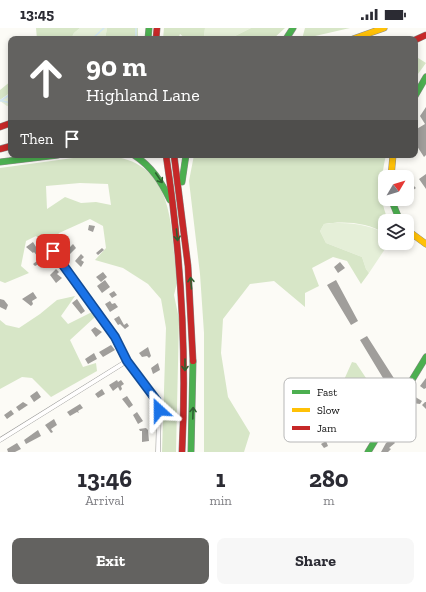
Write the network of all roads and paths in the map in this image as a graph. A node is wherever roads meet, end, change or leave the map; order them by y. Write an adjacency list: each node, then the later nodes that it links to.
1 (384, 28): 2 (main road)
2 (361, 36)
3 (426, 77): 4 (main road)
4 (418, 91)
5 (33, 158): 11 (main road)
6 (139, 158): 14 (main road, one-way to 14)
7 (166, 158): 14 (main road)
8 (175, 158): 13 (main road)
9 (186, 158): 13 (main road)
10 (393, 158): 12 (main road)
11 (0, 162)
12 (392, 170)
13 (181, 193): 25 (main road, one-way to 13)
14 (174, 209): 24 (main road, one-way to 24)
15 (414, 235): 16 (main road)
16 (426, 244)
17 (53, 251): 19 (street)
18 (426, 357): 20 (main road)
19 (127, 361): 21 (street); 23 (street)
20 (413, 378)
21 (0, 440)
22 (374, 442): 26 (main road)
23 (158, 452)
24 (182, 452)
25 (191, 452)
26 (368, 452)

